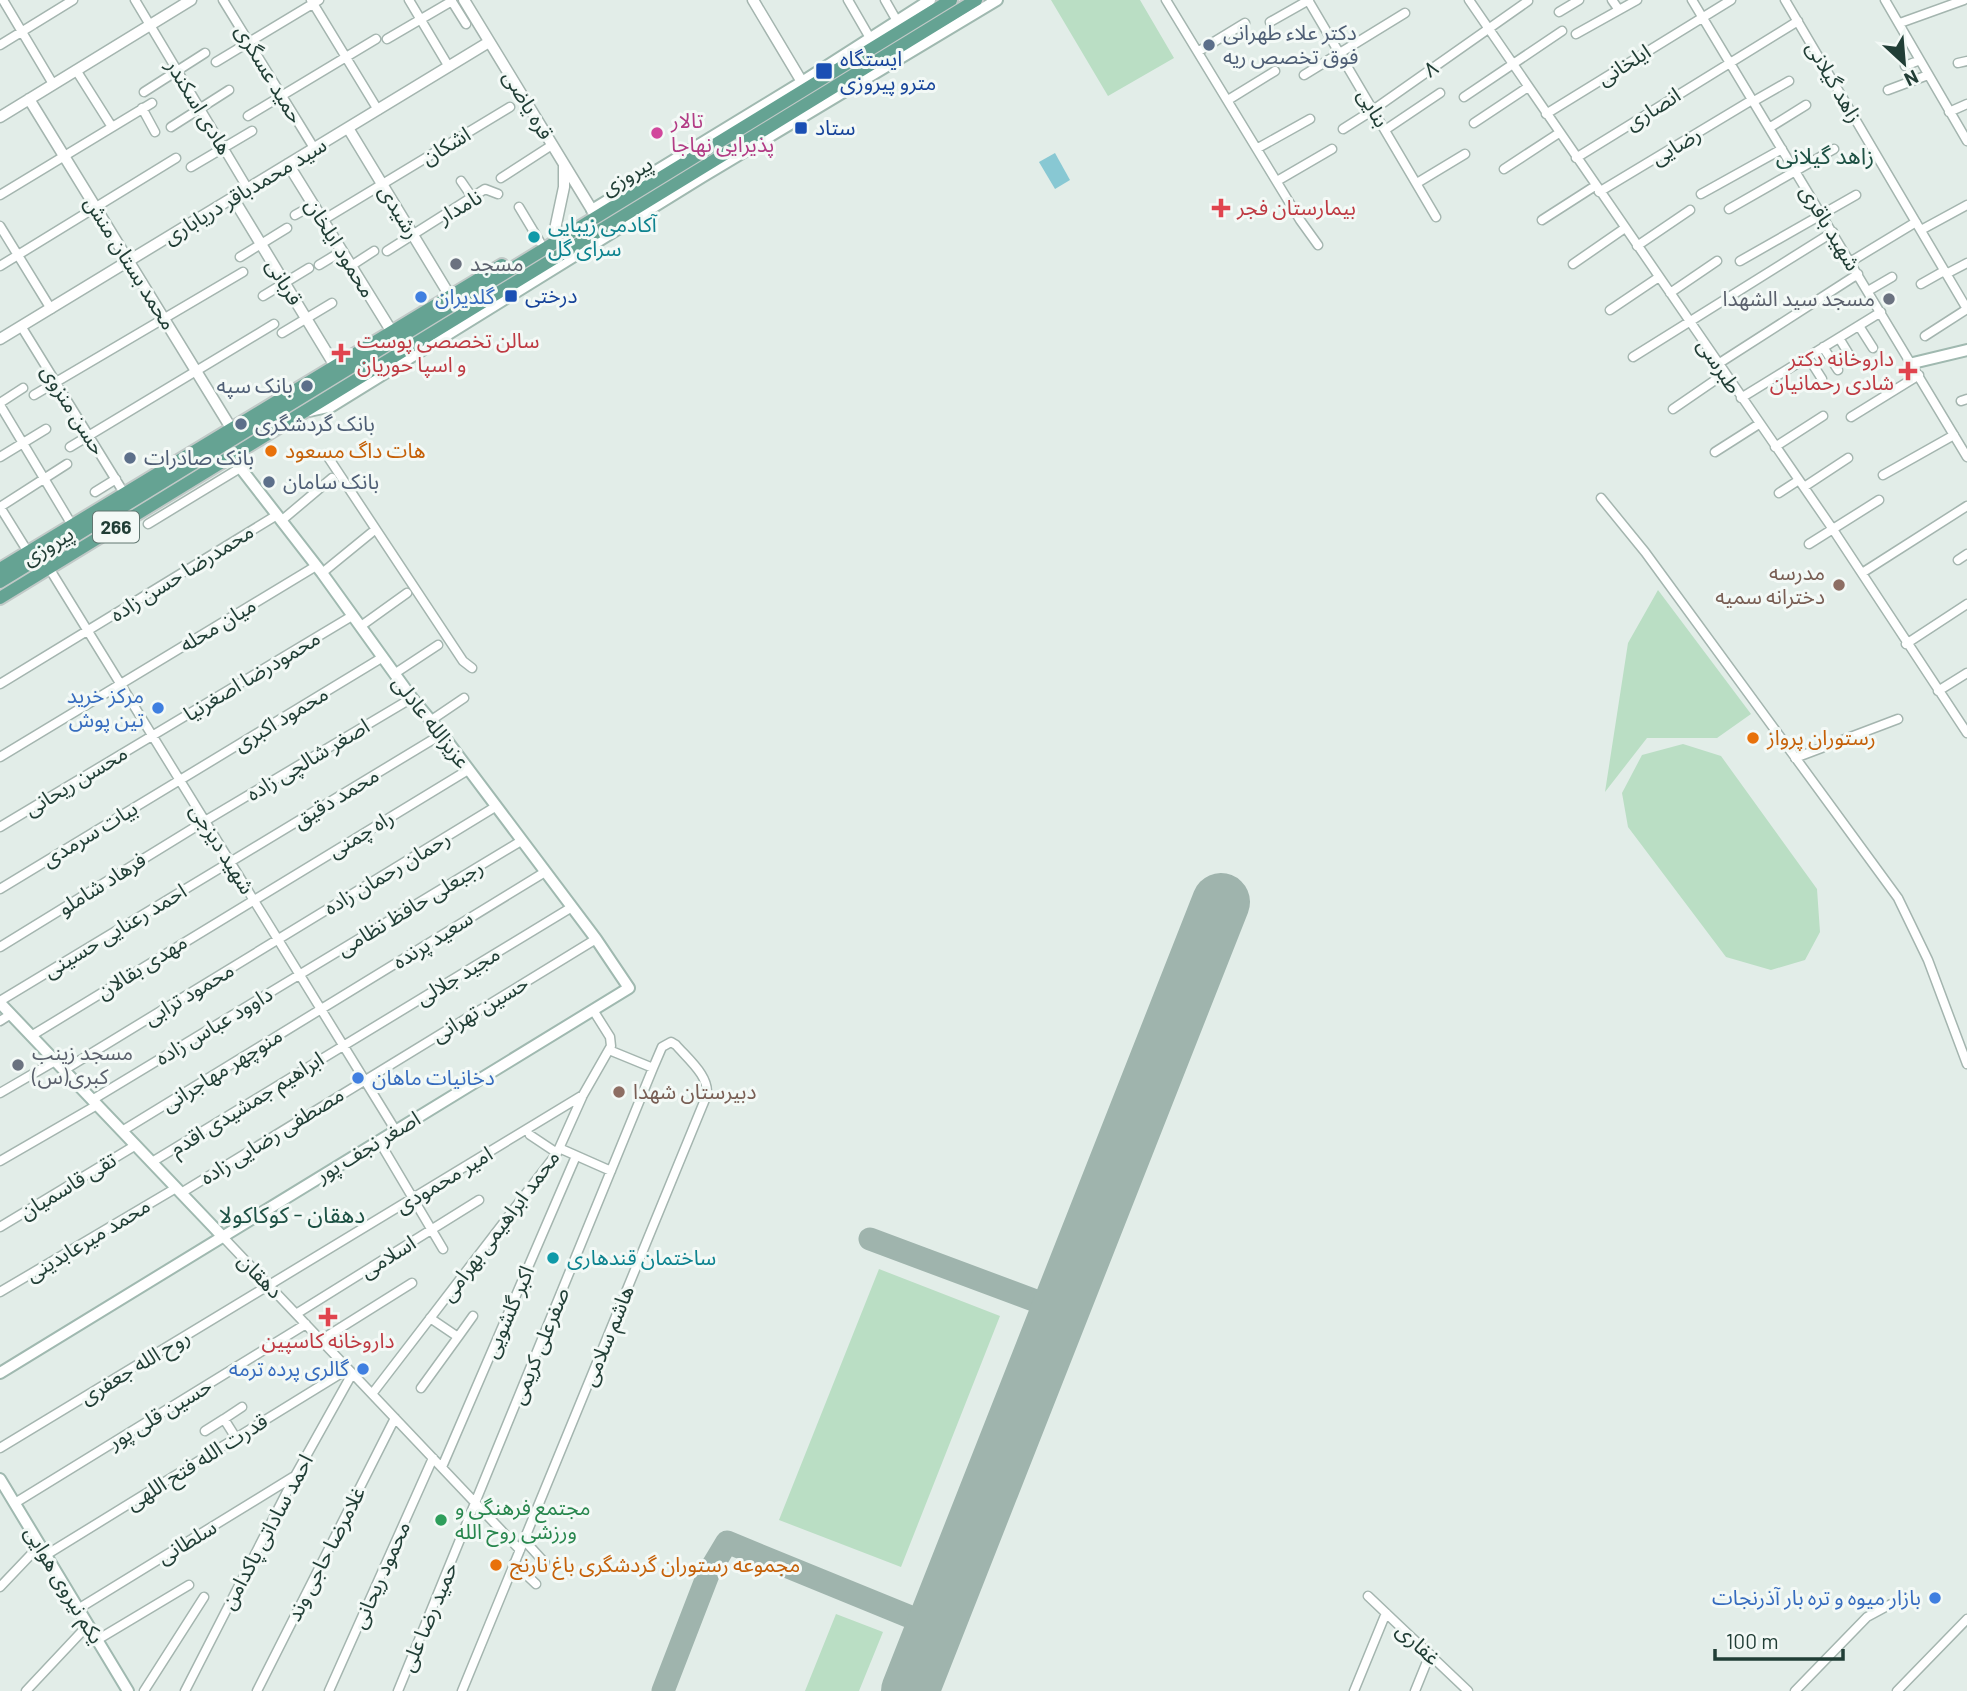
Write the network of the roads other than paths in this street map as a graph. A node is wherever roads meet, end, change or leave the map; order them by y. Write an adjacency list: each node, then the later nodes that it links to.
1 (3, 0): 43 (street)
2 (73, 0): 43 (street)
3 (135, 0): 39 (street, هادی اسکندر)
4 (191, 0): 39 (street)
5 (223, 0): 48 (street, حمید عسگری)
6 (409, 0): 33 (street)
7 (464, 0): 49 (street, قره یاضی)
8 (753, 0): 68 (street)
9 (848, 0): 45 (street)
10 (884, 0): 40 (street)
11 (930, 0): 40 (main road)
12 (951, 0): 40 (main road, پیروزی / 266)
13 (976, 0): 112 (main road, پیروزی / 266)
14 (997, 0): 120 (main road)
15 (1166, 0): 51 (street)
16 (1308, 0): 35 (street); 53 (street, بنایی)
17 (1469, 0): 41 (street, طبرسی)
18 (1579, 0): 30 (street)
19 (1612, 0): 29 (street)
20 (1637, 0): 29 (street)
21 (1692, 0): 32 (street, شهید باقری)
22 (1731, 0): 32 (street, ایلخانی)
23 (1785, 0): 34 (street, زاهد گیلانی)
24 (1885, 0): 37 (street)
25 (1964, 0): 37 (street)
26 (314, 1): 48 (street); 54 (street)
27 (452, 1): 33 (street); 38 (street)
28 (1528, 1): 41 (street, ۸)
29 (1619, 10): 44 (street)
30 (1559, 12)
31 (1405, 13): 53 (street)
32 (1702, 16): 56 (street, شهید باقری); 88 (street, ایلخانی)
33 (420, 19): 47 (street); 59 (street)
34 (1798, 21): 56 (street, انصاری); 147 (street, زاهد گیلانی)
35 (1270, 22)
36 (1245, 23): 51 (street)
37 (1900, 23): 55 (street)
38 (466, 24)
39 (150, 25): 61 (street); 62 (street, هادی اسکندر)
40 (900, 25): 45 (main road); 68 (main road, پیروزی / 266)
41 (1488, 29): 58 (street, طبرسی); 86 (street, ۸)
42 (1562, 31): 58 (street)
43 (22, 32): 50 (street); 67 (street)
44 (1576, 34)
45 (870, 38): 68 (main road)
46 (376, 39): 54 (street)
47 (387, 39)
48 (249, 42): 57 (street); 74 (street, حمید عسگری)
49 (489, 42): 59 (street, سید محمدباقر دریاباری); 103 (street, قره یاضی)
50 (0, 45)
51 (1199, 51): 77 (street)
52 (205, 53): 62 (street)
53 (1341, 53): 64 (street); 86 (street, بنایی)
54 (346, 57): 74 (street); 85 (street)
55 (1920, 60): 60 (street); 65 (street)
56 (1730, 61): 78 (street, شهید باقری); 114 (street, انصاری)
57 (216, 62)
58 (1512, 64): 69 (street, طبرسی); 75 (street)
59 (449, 66): 85 (street, سید محمدباقر دریاباری)
60 (1905, 66)
61 (76, 70): 67 (street); 93 (street)
62 (177, 70): 72 (street); 84 (street, هادی اسکندر)
63 (1275, 71): 77 (street)
64 (1304, 75)
65 (1928, 75): 71 (street); 87 (street)
66 (1789, 81): 78 (street, رضایی)
67 (53, 84): 76 (street)
68 (804, 85): 143 (main road, پیروزی / 266)
69 (1528, 87): 88 (street, طبرسی); 92 (street)
70 (229, 90): 84 (street)
71 (1888, 90)
72 (144, 92)
73 (1440, 93): 98 (street)
74 (282, 96): 89 (street); 105 (street, حمید عسگری)
75 (1464, 97)
76 (29, 99): 90 (street); 111 (street, محمد بستان منش)
77 (1228, 100): 106 (street)
78 (1753, 100): 96 (street, شهید باقری); 127 (street, رضایی)
79 (152, 103): 83 (street)
80 (1967, 104): 87 (street)
81 (1806, 106): 96 (street)
82 (510, 107): 125 (street, اشکان)
83 (142, 108): 93 (street); 100 (street)
84 (200, 108): 94 (street); 104 (street, هادی اسکندر)
85 (378, 110): 95 (street, سید محمدباقر دریاباری)
86 (1373, 110): 97 (street, ۸); 98 (street, بنایی)
87 (1949, 112): 102 (street)
88 (1546, 114): 101 (street, طبرسی)
89 (248, 116)
90 (0, 117)
91 (1310, 119): 106 (street)
92 (1474, 123)
93 (113, 127): 111 (street)
94 (171, 127)
95 (348, 128): 105 (street, سید محمدباقر دریاباری); 125 (street, رشیدی)
96 (1769, 128): 108 (street, شهید باقری)
97 (1343, 129)
98 (1385, 130): 124 (street, بنایی)
99 (252, 131): 104 (street)
100 (155, 132)
101 (1559, 133): 114 (street, طبرسی); 118 (street)
102 (1967, 141)
103 (552, 145): 116 (street, قره یاضی); 121 (street)
104 (223, 148): 117 (street); 126 (street, هادی اسکندر)
105 (314, 148): 115 (street, سید محمدباقر دریاباری)
106 (1258, 148): 123 (street)
107 (1332, 149): 123 (street)
108 (1782, 149): 119 (street, شهید باقری); 129 (street)
109 (1834, 149): 119 (street)
110 (1465, 154): 124 (street)
111 (65, 156): 130 (street); 136 (street, محمد بستان منش)
112 (720, 157): 120 (main road); 143 (main road, پیروزی / 266)
113 (176, 158): 136 (street)
114 (1576, 158): 127 (street, طبرسی)
115 (288, 164): 126 (street, سید محمدباقر دریاباری); 134 (street, محمود ایلخان)
116 (564, 164): 143 (street, قره یاضی); 151 (street)
117 (191, 167)
118 (1504, 169)
119 (1796, 171): 138 (street); 140 (street, شهید باقری)
120 (702, 177): 219 (main road)
121 (501, 178)
122 (461, 181): 132 (street)
123 (1277, 181): 155 (street)
124 (1417, 183): 142 (street, بنایی)
125 (382, 184): 144 (street, اشکان); 152 (street, رشیدی)
126 (248, 189): 133 (street, سید محمدباقر دریاباری)
127 (1597, 189): 145 (street, رضایی); 149 (street, طبرسی)
128 (498, 194): 132 (street, نامدار)
129 (1701, 194)
130 (0, 195)
131 (1856, 195): 140 (street)
132 (472, 197): 152 (street, نامدار)
133 (233, 198): 154 (street, قربانی); 162 (street, سید محمدباقر دریاباری)
134 (313, 205): 141 (street); 144 (street, محمود ایلخان)
135 (1967, 205): 147 (street)
136 (96, 207): 160 (street); 162 (street, محمد بستان منش)
137 (519, 208): 153 (street)
138 (1729, 209)
139 (1690, 210): 156 (street)
140 (1822, 214): 150 (street, شهید باقری); 164 (street)
141 (295, 215)
142 (1436, 218)
143 (597, 219): 151 (main road); 219 (main road, پیروزی / 266); 228 (main road, پیروزی / 266)
144 (323, 220): 157 (street, محمود ایلخان)
145 (1542, 220)
146 (0, 226): 160 (street)
147 (1918, 226): 165 (street); 173 (street, زاهد گیلانی)
148 (288, 228): 154 (street)
149 (1625, 228): 156 (street, طبرسی); 167 (street)
150 (1833, 232): 165 (street, شهید باقری); 190 (street)
151 (554, 234): 153 (main road)
152 (413, 235): 159 (street, نامدار); 182 (street, رشیدی)
153 (540, 242): 182 (main road)
154 (261, 245): 161 (street); 177 (street, قربانی)
155 (1318, 245)
156 (1637, 246): 175 (street, طبرسی)
157 (342, 251): 168 (street); 170 (street, محمود ایلخان)
158 (374, 251): 170 (street)
159 (387, 251)
160 (18, 255): 169 (street); 184 (street)
161 (240, 257)
162 (129, 261): 184 (street, سید محمدباقر دریاباری); 188 (street, محمد بستان منش)
163 (1717, 261): 180 (street)
164 (1740, 261)
165 (1850, 261): 174 (street, شهید باقری)
166 (1967, 263): 173 (street)
167 (1573, 264)
168 (319, 265)
169 (0, 266)
170 (351, 267): 194 (street, محمود ایلخان)
171 (309, 268): 177 (street)
172 (243, 272): 188 (street)
173 (1945, 273): 178 (street); 185 (street, زاهد گیلانی)
174 (1858, 274): 179 (street, شهید باقری); 206 (street)
175 (1659, 277): 180 (street, طبرسی); 186 (street)
176 (1892, 277): 179 (street)
177 (284, 283): 181 (street); 189 (street, قربانی)
178 (1920, 284)
179 (1868, 291): 187 (street, شهید باقری)
180 (1670, 293): 190 (street, طبرسی)
181 (263, 296)
182 (450, 296): 194 (main road)
183 (332, 303): 189 (street)
184 (51, 309): 192 (street, سید محمدباقر دریاباری)
185 (1967, 309): 196 (street)
186 (1610, 310)
187 (1881, 312): 193 (street); 205 (street, شهید باقری)
188 (164, 318): 208 (street, محمد بستان منش); 213 (street)
189 (306, 319): 195 (street); 207 (street, قربانی)
190 (1690, 323): 202 (street); 206 (street, طبرسی)
191 (274, 324): 208 (street)
192 (21, 326): 198 (street, سید محمدباقر دریاباری); 213 (street, حسن منزوی)
193 (1859, 326): 197 (street); 200 (street)
194 (392, 332): 207 (main road)
195 (282, 333)
196 (1925, 336)
197 (1839, 338): 199 (street); 204 (street)
198 (0, 339)
199 (1823, 347): 203 (street); 209 (street)
200 (1873, 348)
201 (1967, 350): 205 (main road)
202 (1633, 357)
203 (1808, 357): 212 (street); 216 (street)
204 (1853, 361)
205 (1913, 363): 211 (street, شهید باقری)
206 (1718, 364): 210 (street, طبرسی)
207 (335, 366): 223 (main road)
208 (196, 370): 223 (street, محمد بستان منش); 225 (street)
209 (1838, 370)
210 (1724, 374): 216 (street, طبرسی); 218 (street)
211 (1919, 375): 221 (street); 226 (street, شهید باقری)
212 (1822, 379)
213 (56, 383): 215 (street); 225 (street, حسن منزوی)
214 (23, 388): 217 (street)
215 (34, 396)
216 (1741, 398): 222 (street, طبرسی)
217 (0, 404): 227 (street)
218 (1673, 409)
219 (306, 411): 233 (main road, پیروزی / 266)
220 (1823, 416): 230 (street)
221 (1852, 417)
222 (1759, 424): 230 (street, طبرسی); 231 (street)
223 (231, 428): 246 (main road)
224 (46, 429): 227 (street)
225 (88, 435): 229 (street); 242 (street, حسن منزوی)
226 (1954, 435): 235 (street, شهید باقری); 239 (street)
227 (23, 443): 232 (street); 240 (street)
228 (225, 444): 233 (main road); 243 (main road, پیروزی / 266)
229 (70, 447)
230 (1775, 447): 244 (street, طبرسی)
231 (1715, 452)
232 (0, 457)
233 (232, 457): 238 (main road, عزیزالله عادلی); 247 (main road, پیروزی / 266)
234 (328, 457): 276 (street)
235 (1967, 457)
236 (1848, 458): 244 (street)
237 (67, 464): 240 (street)
238 (240, 468): 253 (main road, عزیزالله عادلی); 255 (street)
239 (1883, 475)
240 (44, 478): 252 (street); 254 (street)
241 (332, 478): 253 (street, محمدرضا حسن زاده)
242 (116, 479): 245 (street); 246 (street, حسن منزوی)
243 (164, 482): 247 (main road); 266 (main road, پیروزی / 266)
244 (1801, 483): 248 (street); 256 (street, طبرسی)
245 (95, 492)
246 (124, 493): 254 (main road)
247 (172, 493): 262 (main road, پیروزی / 266)
248 (1779, 493)
249 (1601, 498): 290 (street)
250 (1879, 500): 256 (street)
251 (1967, 506): 265 (street)
252 (0, 507): 259 (street)
253 (279, 518): 264 (main road, عزیزالله عادلی); 272 (street, محمدرضا حسن زاده)
254 (72, 524): 259 (main road)
255 (148, 524)
256 (1832, 528): 258 (street); 265 (street, طبرسی)
257 (371, 533): 264 (street, میان محله)
258 (1809, 544)
259 (28, 552): 263 (main road)
260 (1967, 554): 261 (street)
261 (1958, 560)
262 (49, 568): 268 (main road, پیروزی / 266); 272 (street, شهید دیزجی)
263 (0, 569)
264 (319, 570): 270 (main road, عزیزالله عادلی); 280 (street, میان محله)
265 (1862, 573): 273 (street, طبرسی)
266 (0, 582)
267 (407, 593): 271 (street)
268 (0, 598)
269 (1967, 604): 273 (street)
270 (352, 616): 271 (main road, عزیزالله عادلی); 288 (street, محمودرضا اصغرنیا)
271 (361, 626): 275 (main road, عزیزالله عادلی)
272 (88, 631): 279 (street, محمدرضا حسن زاده); 280 (street, شهید دیزجی)
273 (1906, 644): 281 (street, طبرسی)
274 (438, 645): 278 (street)
275 (383, 657): 278 (main road, عزیزالله عادلی); 292 (street, محمود اکبری)
276 (472, 668)
277 (1967, 673): 281 (street)
278 (394, 674): 282 (main road, عزیزالله عادلی)
279 (0, 684)
280 (121, 684): 288 (street, شهید دیزجی); 289 (street, میان محله)
281 (1938, 691): 286 (street, طبرسی)
282 (412, 698): 285 (main road, عزیزالله عادلی); 294 (street, اصغر شالچی زاده)
283 (464, 698): 285 (street)
284 (1898, 719): 290 (street)
285 (430, 721): 287 (main road, عزیزالله عادلی)
286 (1967, 733)
287 (442, 734): 291 (main road, عزیزالله عادلی); 297 (street, محمد دقیق)
288 (152, 736): 292 (street, شهید دیزجی); 295 (street, محسن ریحانی)
289 (0, 757)
290 (1795, 758): 316 (street)
291 (468, 770): 293 (main road, عزیزالله عادلی); 300 (street, راه چمنی)
292 (180, 780): 294 (street, شهید دیزجی); 299 (street, بیات سرمدی)
293 (495, 807): 296 (main road, عزیزالله عادلی); 302 (street, رحمان رحمان زاده)
294 (205, 821): 297 (street, شهید دیزجی); 304 (street, فرهاد شاملو)
295 (0, 827)
296 (521, 841): 298 (main road, عزیزالله عادلی); 305 (street, رجبعلی حافظ نظامی)
297 (230, 862): 300 (street, شهید دیزجی); 307 (street, احمد رعنایی حسینی)
298 (545, 872): 301 (main road, عزیزالله عادلی); 308 (street, سعید پرنده)
299 (0, 889)
300 (253, 899): 302 (street, شهید دیزجی); 312 (street, مهدی بقالان)
301 (572, 907): 303 (main road, عزیزالله عادلی); 313 (street, مجید جلالی)
302 (278, 939): 305 (street, شهید دیزجی); 318 (street, محمود ترابی)
303 (596, 939): 306 (main road, عزیزالله عادلی); 319 (street, حسین تهرانی)
304 (0, 947)
305 (299, 974): 308 (street, شهید دیزجی); 323 (street, داوود عباس زاده)
306 (629, 988): 309 (main road, اصغر نجف پور)
307 (0, 1002): 310 (main road, دهقان)
308 (321, 1009): 313 (street, شهید دیزجی); 324 (street, منوچهر مهاجرانی)
309 (593, 1010): 314 (street); 325 (main road, اصغر نجف پور)
310 (11, 1014): 311 (street); 312 (main road, دهقان)
311 (0, 1021)
312 (31, 1035): 315 (main road, دهقان)
313 (343, 1045): 319 (street, شهید دیزجی); 332 (street, ابراهیم جمشیدی اقدم)
314 (609, 1050): 317 (street); 322 (street, محمد ابراهیمی بهرامی)
315 (55, 1061): 318 (main road, دهقان); 321 (street)
316 (1967, 1064)
317 (653, 1068): 320 (street, صفرعلی کریمی); 333 (street, صفرعلی کریمی)
318 (64, 1070): 323 (main road, دهقان)
319 (364, 1080): 325 (street, شهید دیزجی); 334 (street, مصطفی رضایی زاده)
320 (706, 1083): 366 (street, هاشم سلامی)
321 (0, 1093)
322 (583, 1095): 329 (street, محمد ابراهیمی بهرامی); 335 (street, امیر محمودی)
323 (95, 1102): 324 (main road, دهقان); 331 (street, داوود عباس زاده)
324 (122, 1131): 328 (main road, دهقان)
325 (396, 1131): 327 (main road, اصغر نجف پور)
326 (530, 1135): 329 (street)
327 (379, 1141): 335 (street); 339 (main road, اصغر نجف پور)
328 (136, 1145): 332 (main road, دهقان); 337 (street, تقی قاسمیان)
329 (558, 1150): 330 (street); 346 (street, محمد ابراهیمی بهرامی)
330 (576, 1156): 333 (street); 361 (street, اکبر گلشویی)
331 (0, 1161)
332 (152, 1162): 334 (main road, دهقان)
333 (611, 1171): 365 (street, صفرعلی کریمی)
334 (178, 1190): 339 (main road, دهقان); 343 (street, محمد میرعابدینی)
335 (413, 1198): 338 (street); 342 (street, امیر محمودی)
336 (479, 1200): 338 (street, اسلامی)
337 (0, 1227)
338 (432, 1230): 340 (street); 344 (street, اسلامی)
339 (223, 1237): 342 (street, دهقان); 351 (main road, اصغر نجف پور)
340 (443, 1249)
341 (412, 1283): 349 (street)
342 (269, 1286): 344 (street, دهقان); 359 (street, روح الله جعفری)
343 (0, 1293)
344 (296, 1314): 347 (street, دهقان)
345 (473, 1316): 348 (street)
346 (430, 1318): 348 (street); 353 (street, محمد ابراهیمی بهرامی)
347 (306, 1324): 349 (street, دهقان); 364 (street, حسین قلی پور)
348 (458, 1337): 352 (street)
349 (321, 1340): 350 (street, دهقان)
350 (350, 1371): 353 (street, دهقان); 358 (street, قدرت الله فتح اللهی); 362 (street, احمد ساداتی پاکدامن)
351 (0, 1373)
352 (421, 1388)
353 (372, 1394): 355 (street, دهقان)
354 (242, 1407): 356 (street)
355 (395, 1418): 360 (street, دهقان); 388 (street, غلامرضا حاجی وند)
356 (224, 1419): 357 (street); 358 (street)
357 (205, 1431)
358 (236, 1438): 369 (street, قدرت الله فتح اللهی)
359 (0, 1448)
360 (433, 1458): 361 (street, دهقان); 389 (street, محمود ریحانی)
361 (442, 1467): 365 (street, دهقان)
362 (295, 1476): 378 (street, سلطانی); 387 (street, احمد ساداتی پاکدامن)
363 (0, 1479): 364 (main road, یکم نیروی هوایی)
364 (15, 1503): 367 (main road, یکم نیروی هوایی)
365 (476, 1503): 368 (street, دهقان); 390 (street, حمید رضا علی)
366 (524, 1541): 368 (street, هاشم سلامی); 371 (street)
367 (40, 1545): 369 (main road, یکم نیروی هوایی); 374 (street)
368 (520, 1550): 370 (street, هاشم سلامی)
369 (46, 1555): 378 (main road, یکم نیروی هوایی)
370 (514, 1563): 372 (street); 391 (street, هاشم سلامی)
371 (545, 1563)
372 (536, 1584)
373 (189, 1585): 382 (street)
374 (0, 1587)
375 (1368, 1596): 379 (street, غفاری)
376 (204, 1597): 386 (street)
377 (1904, 1597): 395 (street)
378 (78, 1609): 381 (main road, یکم نیروی هوایی)
379 (1386, 1613): 383 (street, غفاری); 392 (street)
380 (1967, 1619): 396 (street)
381 (88, 1625): 382 (main road, یکم نیروی هوایی); 384 (street)
382 (97, 1640): 385 (main road, یکم نیروی هوایی)
383 (1430, 1654): 393 (street); 394 (street, غفاری)
384 (26, 1691)
385 (128, 1691)
386 (144, 1691)
387 (185, 1691)
388 (257, 1691)
389 (329, 1691)
390 (398, 1691)
391 (463, 1691)
392 (1354, 1691)
393 (1415, 1691)
394 (1468, 1691)
395 (1796, 1691)
396 (1898, 1691)

